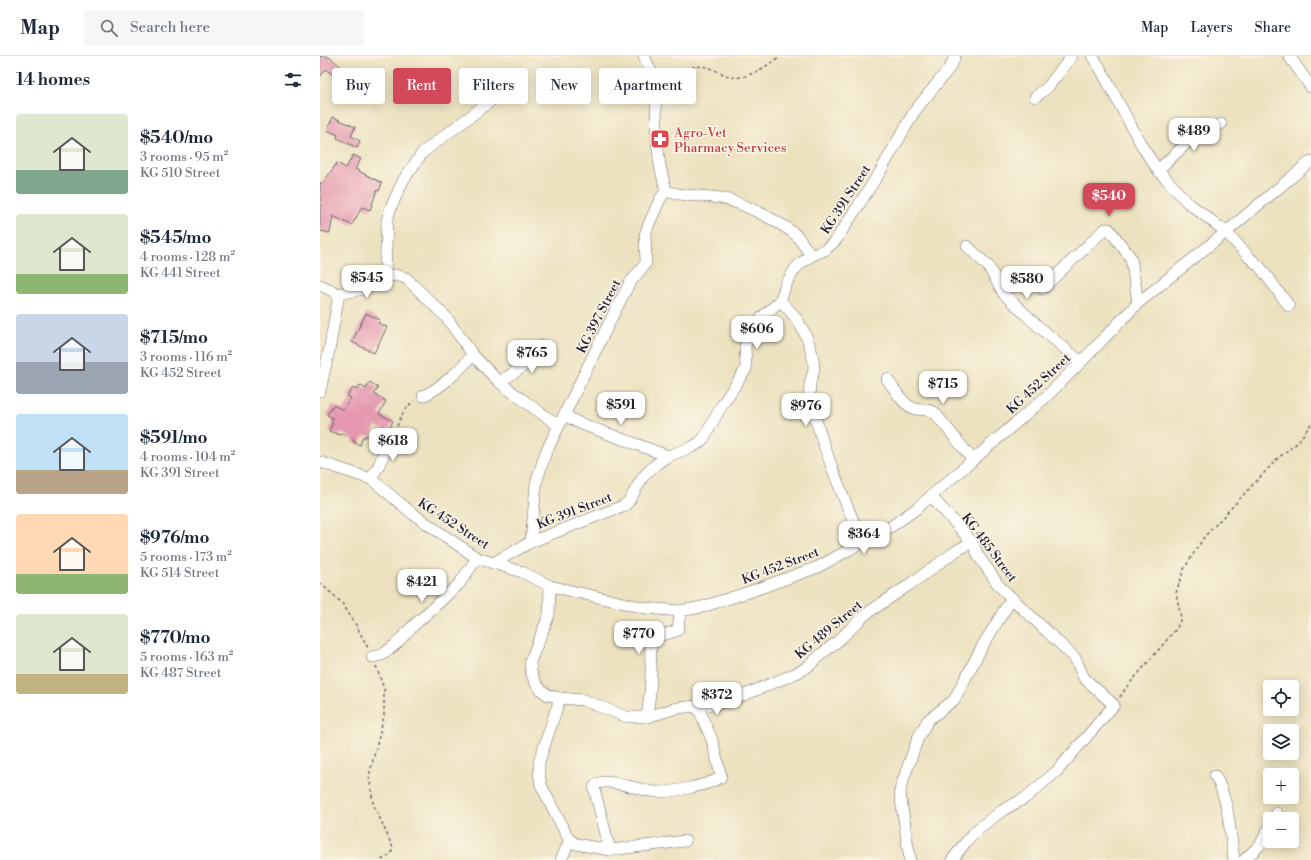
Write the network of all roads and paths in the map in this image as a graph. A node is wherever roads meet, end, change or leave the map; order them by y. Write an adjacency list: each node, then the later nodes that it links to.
1 (644, 56): 7 (street)
2 (780, 56): 8 (path)
3 (955, 56): 19 (street, KG 391 Street)
4 (1072, 56): 10 (street)
5 (1092, 56): 15 (street)
6 (1289, 56): 9 (street)
7 (649, 68)
8 (694, 68)
9 (1311, 87)
10 (1035, 97)
11 (487, 104): 20 (street)
12 (656, 104): 16 (street)
13 (1221, 124): 15 (street)
14 (1311, 161): 17 (street, KG 452 Street)
15 (1158, 170): 17 (street)
16 (666, 191): 19 (street); 34 (street, KG 397 Street)
17 (1226, 232): 25 (street, KG 452 Street); 26 (street)
18 (967, 246): 29 (street)
19 (811, 256): 24 (street, KG 391 Street)
20 (385, 277): 23 (street); 28 (street)
21 (320, 285): 23 (street)
22 (1042, 288): 25 (street)
23 (339, 294): 32 (street)
24 (780, 301): 38 (street, KG 391 Street); 45 (street)
25 (1138, 303): 29 (street, KG 452 Street)
26 (1289, 306)
27 (542, 346): 31 (street)
28 (473, 355): 31 (street); 33 (street)
29 (1081, 362): 39 (street, KG 452 Street)
30 (887, 379): 39 (street)
31 (499, 382): 36 (street)
32 (320, 391)
33 (424, 396): 37 (path)
34 (564, 415): 36 (street, KG 397 Street); 38 (street)
35 (1311, 424): 54 (path)
36 (559, 426): 43 (street, KG 397 Street)
37 (392, 434): 41 (street)
38 (668, 456): 43 (street, KG 391 Street)
39 (973, 460): 42 (street, KG 452 Street)
40 (320, 462): 41 (street, KG 452 Street)
41 (371, 480): 46 (street, KG 452 Street)
42 (931, 496): 44 (street, KG 485 Street); 45 (street, KG 452 Street)
43 (531, 542): 47 (street, KG 391 Street)
44 (972, 542): 49 (street, KG 485 Street); 53 (street, KG 489 Street)
45 (862, 543): 50 (street, KG 452 Street)
46 (477, 558): 47 (street, KG 452 Street); 51 (street)
47 (492, 563): 48 (street, KG 452 Street)
48 (550, 586): 50 (street, KG 452 Street); 52 (street, KG 489 Street)
49 (1012, 598): 54 (street, KG 485 Street); 64 (street)
50 (680, 611): 55 (street)
51 (372, 657)
52 (560, 698): 55 (street, KG 489 Street); 59 (street)
53 (697, 705): 55 (street, KG 489 Street); 61 (street)
54 (1114, 705): 65 (street)
55 (647, 717)
56 (376, 748): 62 (path)
57 (1215, 776): 66 (street)
58 (1263, 839): 67 (street)
59 (570, 840): 61 (street); 63 (street)
60 (685, 841): 61 (street)
61 (610, 850)
62 (381, 860)
63 (561, 860)
64 (910, 860)
65 (952, 860)
66 (1234, 860)
67 (1244, 860)

